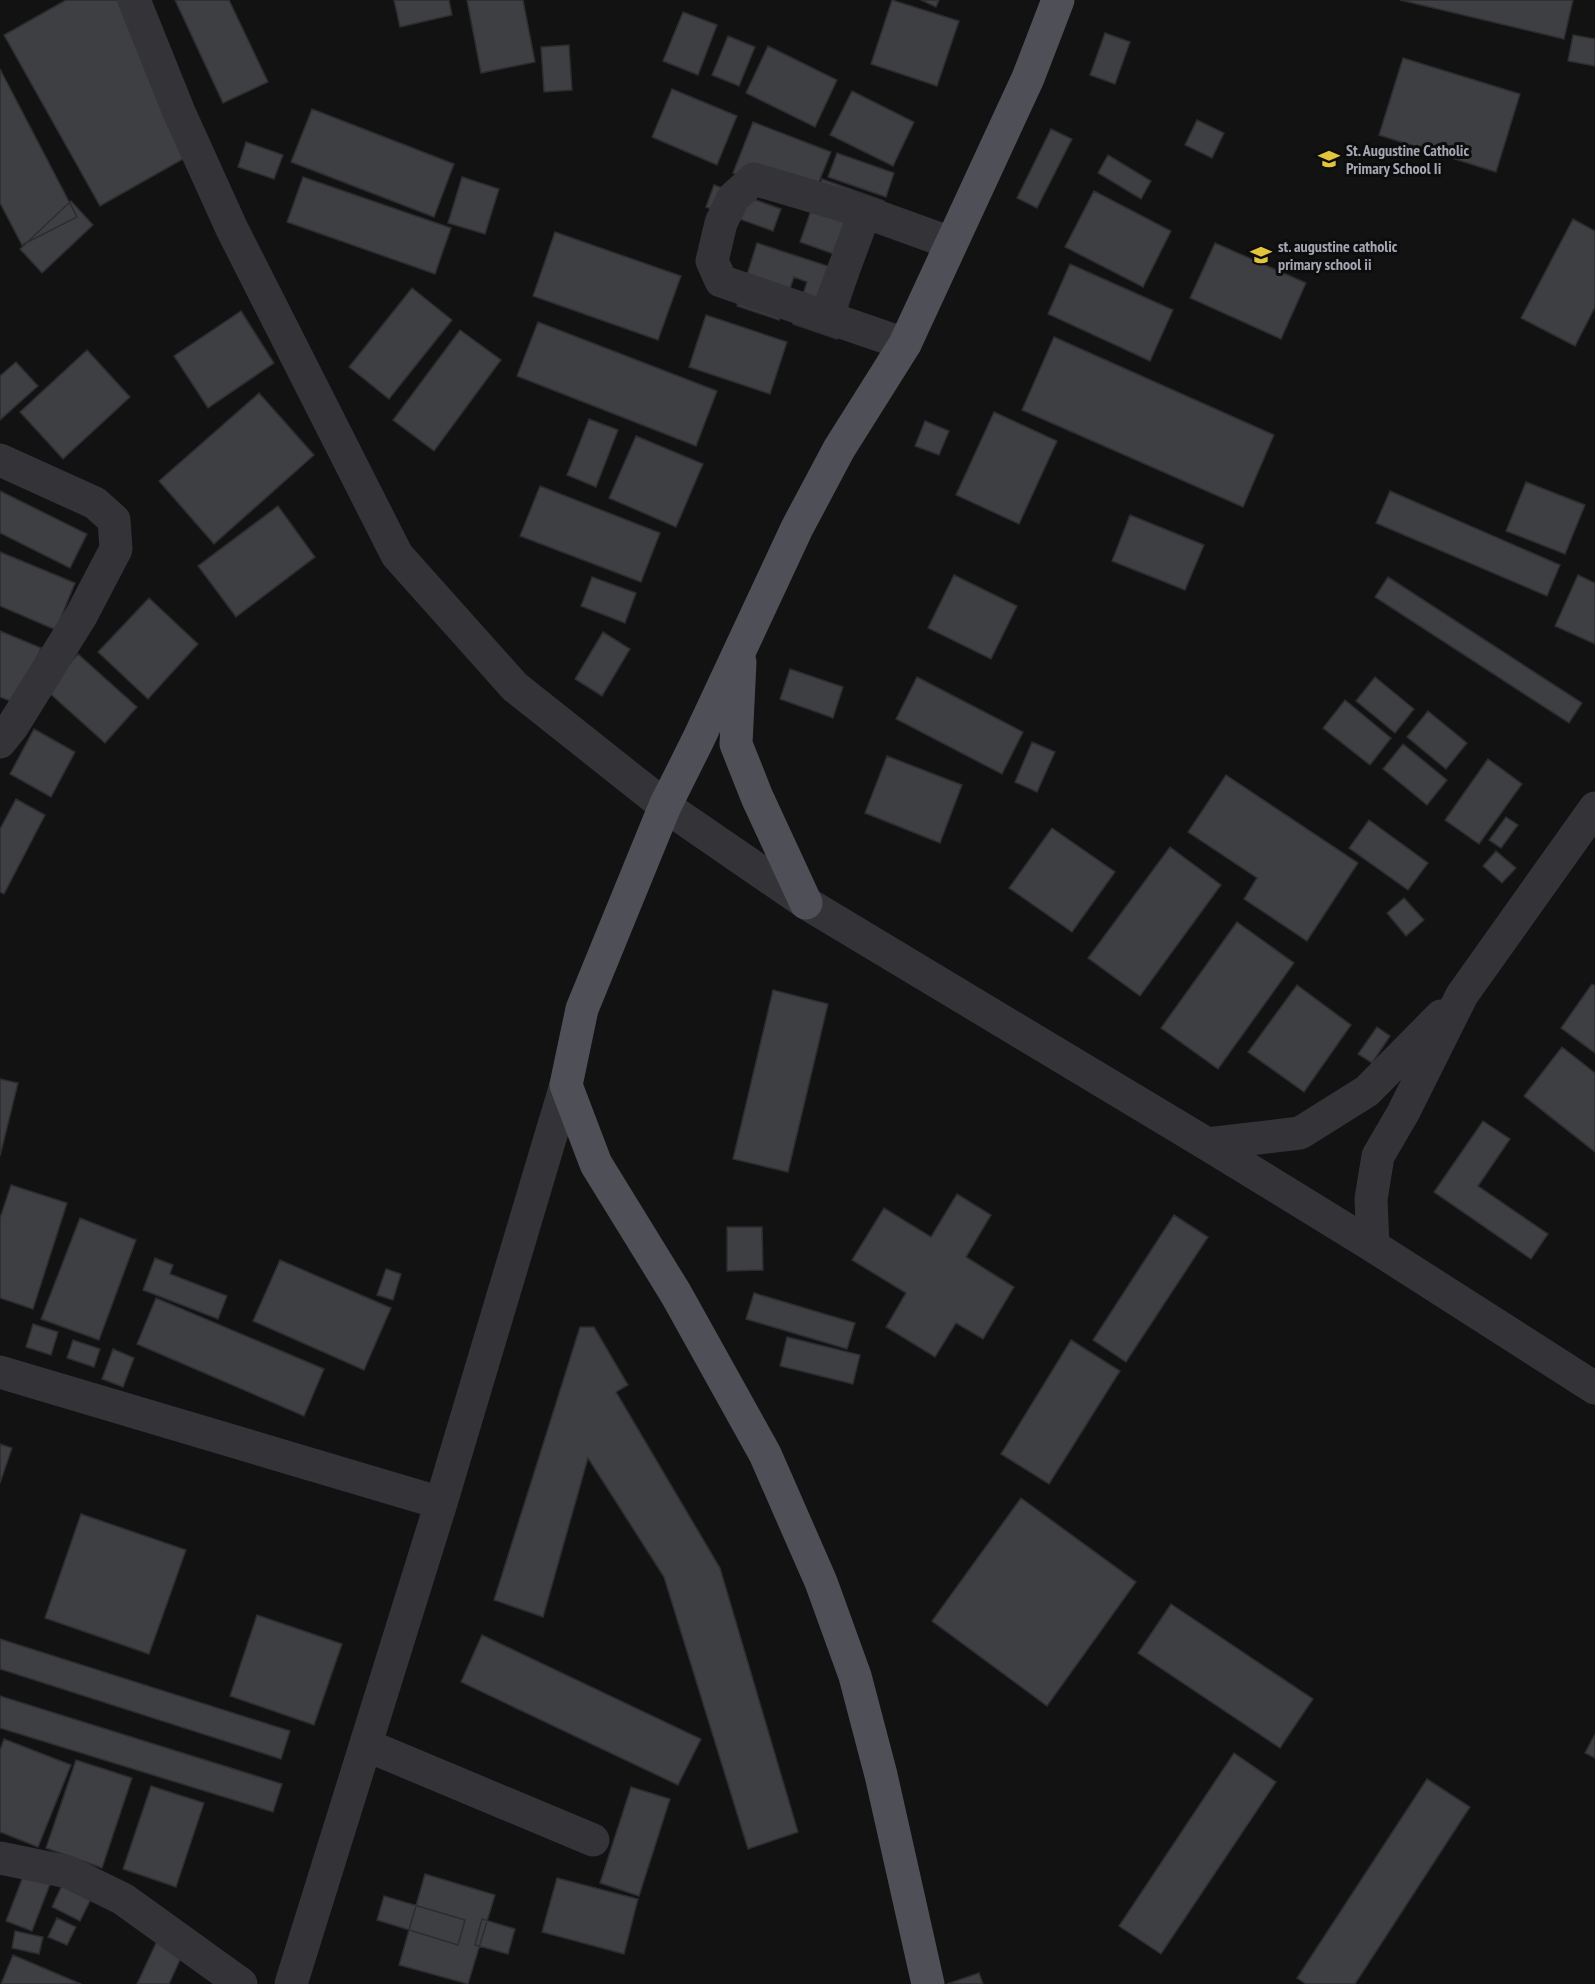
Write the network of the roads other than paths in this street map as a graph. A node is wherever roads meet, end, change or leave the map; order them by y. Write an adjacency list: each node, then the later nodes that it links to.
1 (134, 0): 10 (street)
2 (1058, 0): 4 (main road)
3 (865, 212): 4 (street); 5 (street); 5 (street)
4 (951, 243): 6 (main road)
5 (826, 317): 6 (street)
6 (905, 344): 8 (main road)
7 (0, 460): 9 (street)
8 (741, 649): 10 (main road); 12 (main road)
9 (0, 742)
10 (665, 806): 12 (street); 14 (main road)
11 (1595, 808): 13 (street)
12 (806, 903): 15 (street)
13 (1462, 995): 15 (street); 16 (street)
14 (566, 1085): 19 (street); 25 (main road)
15 (1207, 1144): 16 (street)
16 (1373, 1245): 18 (street)
17 (0, 1372): 19 (street)
18 (1595, 1388)
19 (441, 1503): 20 (street)
20 (366, 1745): 21 (street); 24 (street)
21 (593, 1840)
22 (0, 1858): 23 (street)
23 (242, 1984)
24 (291, 1984)
25 (928, 1984)

